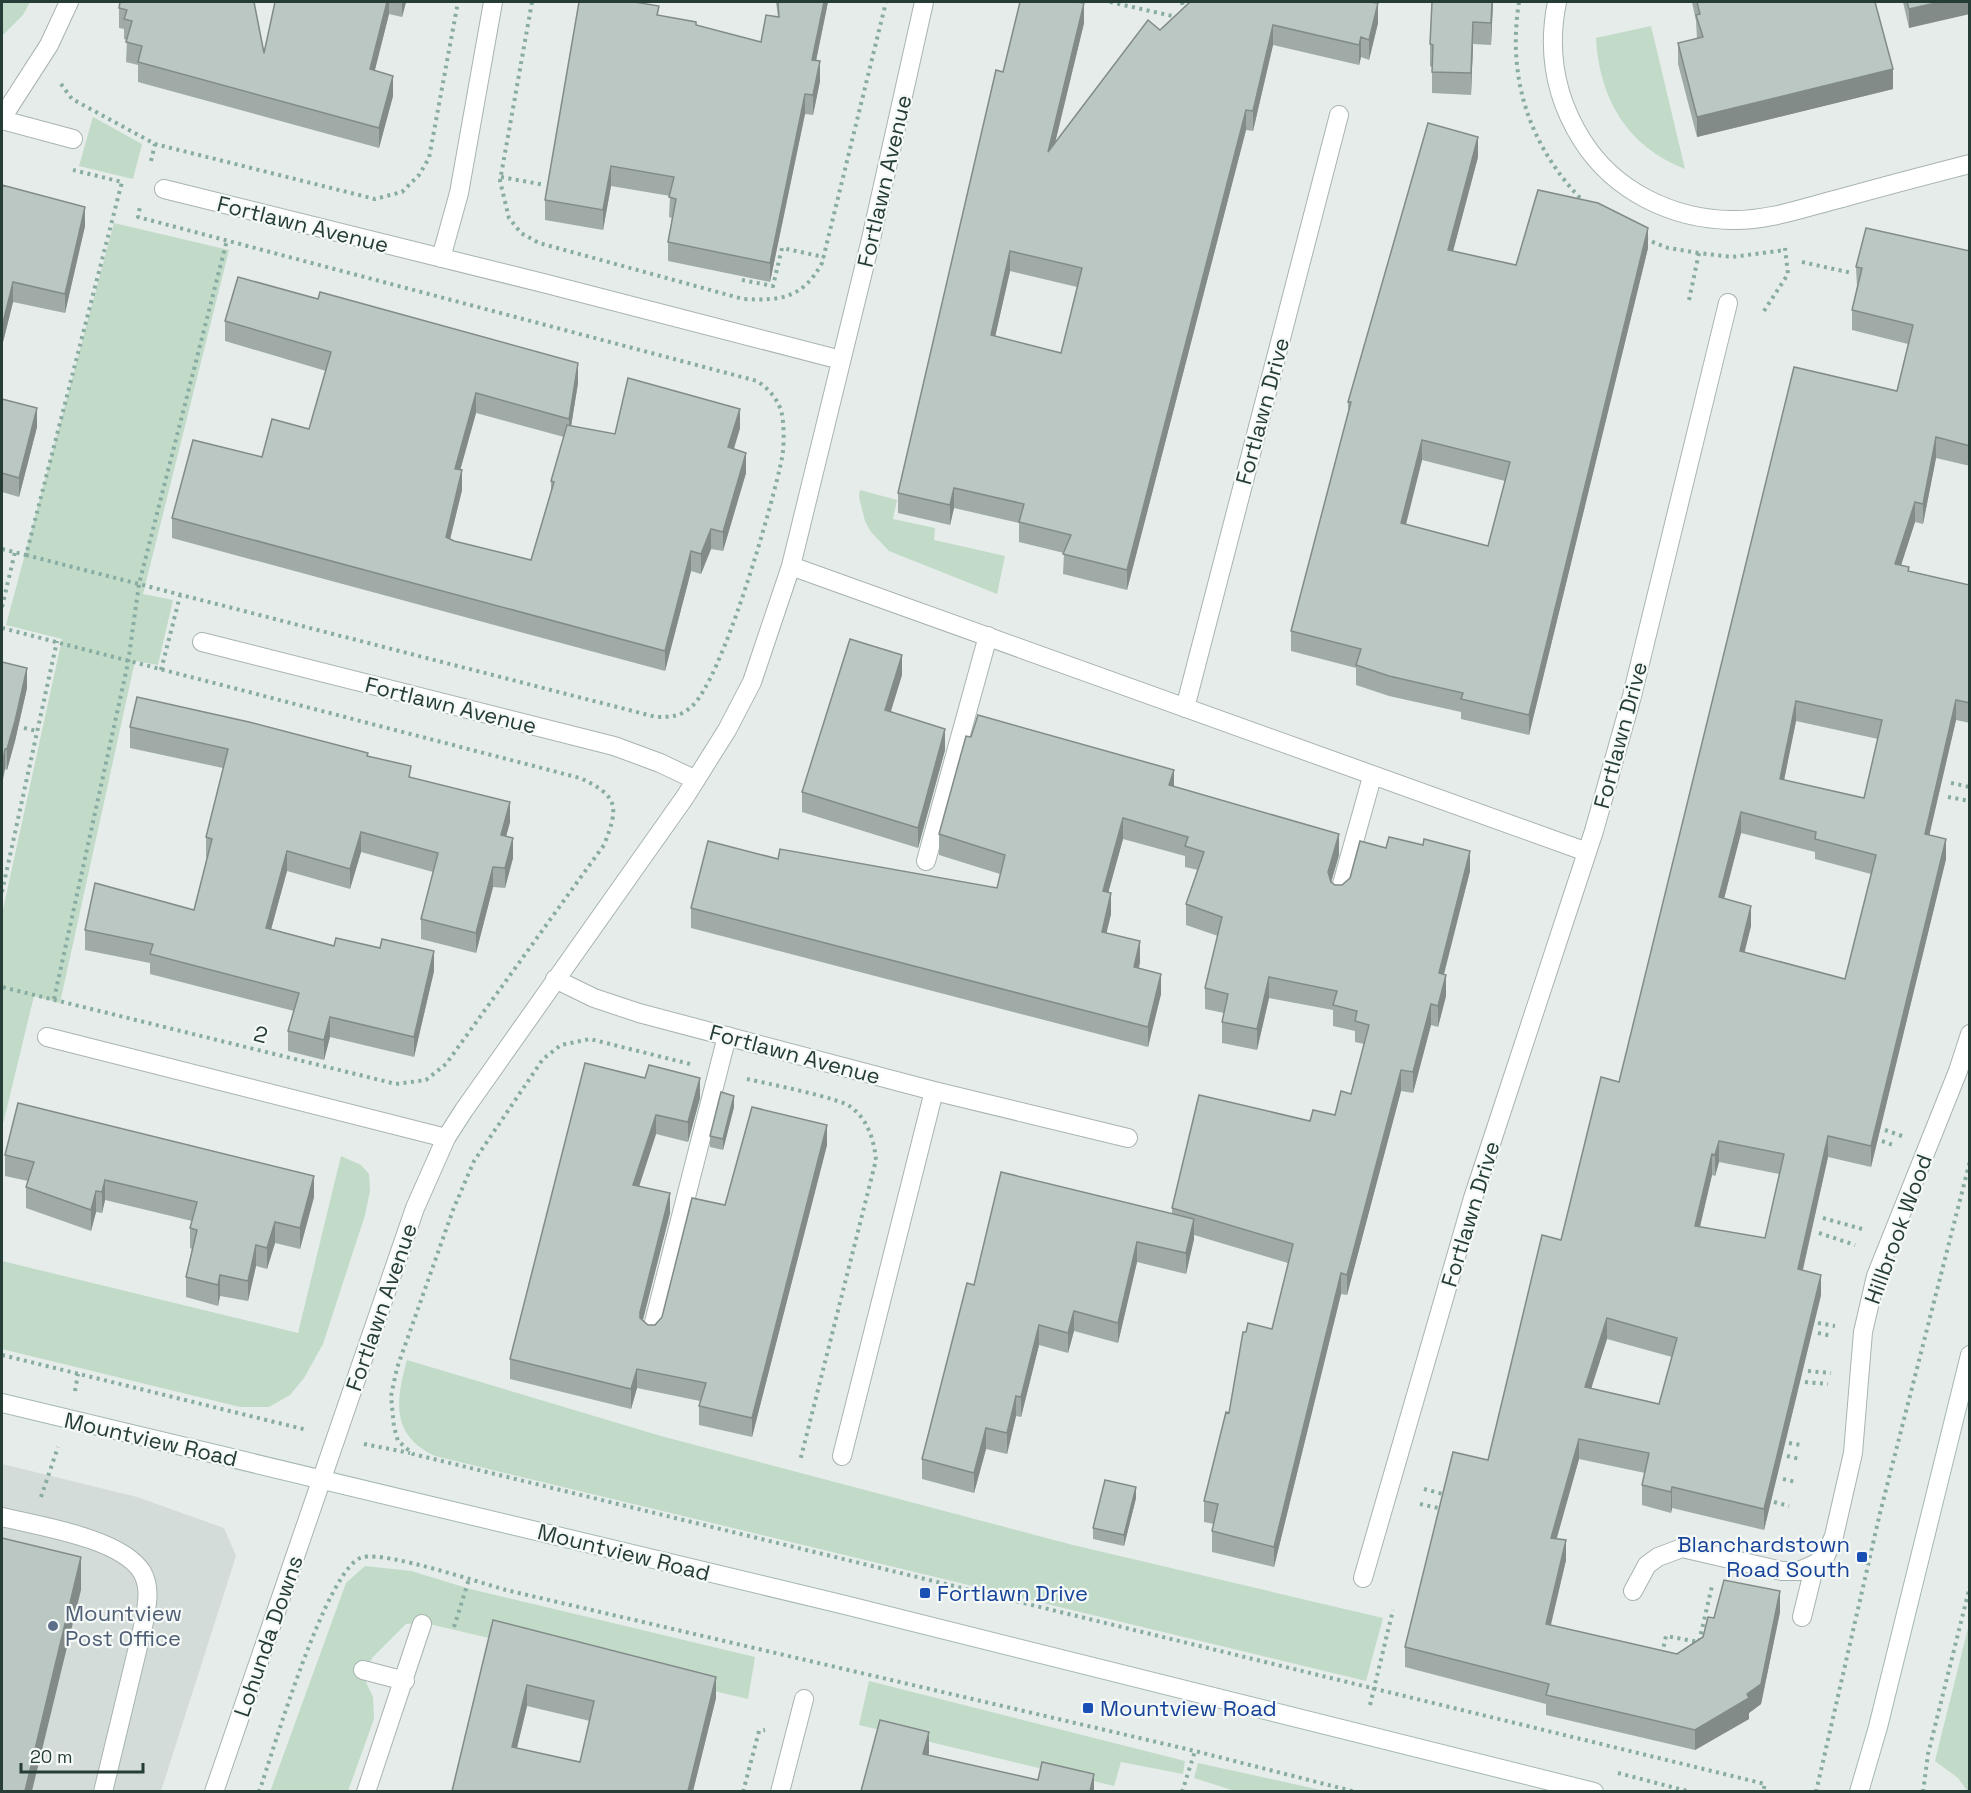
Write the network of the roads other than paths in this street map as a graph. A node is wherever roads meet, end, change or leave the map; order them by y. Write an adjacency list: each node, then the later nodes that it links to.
1 (69, 2): 6 (street)
2 (493, 2): 10 (street)
3 (924, 2): 12 (street, Fortlawn Avenue)
4 (1557, 2): 8 (street)
5 (1339, 115): 16 (street, Fortlawn Drive)
6 (2, 119): 7 (street)
7 (73, 139)
8 (1970, 164)
9 (164, 189): 10 (street, Fortlawn Avenue)
10 (441, 258): 12 (street, Fortlawn Avenue)
11 (1728, 303): 19 (street, Fortlawn Drive)
12 (841, 360): 13 (street, Fortlawn Avenue)
13 (791, 566): 14 (street); 18 (street, Fortlawn Avenue)
14 (988, 636): 16 (street); 20 (street)
15 (202, 642): 18 (street, Fortlawn Avenue)
16 (1185, 708): 17 (street)
17 (1372, 777): 19 (street); 21 (street)
18 (696, 780): 22 (street, Fortlawn Avenue)
19 (1587, 852): 36 (street, Fortlawn Drive)
20 (926, 861)
21 (1339, 895)
22 (555, 980): 24 (street, Fortlawn Avenue); 27 (street, Fortlawn Avenue)
23 (1970, 1034): 35 (street, Hillbrook Wood)
24 (727, 1036): 26 (street, Fortlawn Avenue); 29 (street)
25 (47, 1037): 27 (street)
26 (934, 1091): 28 (street, Fortlawn Avenue); 32 (street)
27 (446, 1138): 33 (street, Fortlawn Avenue)
28 (1128, 1138)
29 (651, 1334)
30 (1970, 1355): 48 (street)
31 (2, 1403): 33 (street, Mountview Road)
32 (842, 1456)
33 (322, 1479): 44 (street, Lohunda Downs); 47 (street, Mountview Road)
34 (2, 1517): 43 (street)
35 (1815, 1564): 37 (street); 38 (street, Hillbrook Wood)
36 (1363, 1578)
37 (1633, 1591)
38 (1802, 1617)
39 (422, 1624): 41 (street)
40 (363, 1670): 41 (street)
41 (405, 1681): 45 (street)
42 (804, 1699): 46 (street)
43 (103, 1791)
44 (214, 1791)
45 (366, 1791)
46 (780, 1791)
47 (1594, 1791)
48 (1859, 1791)

